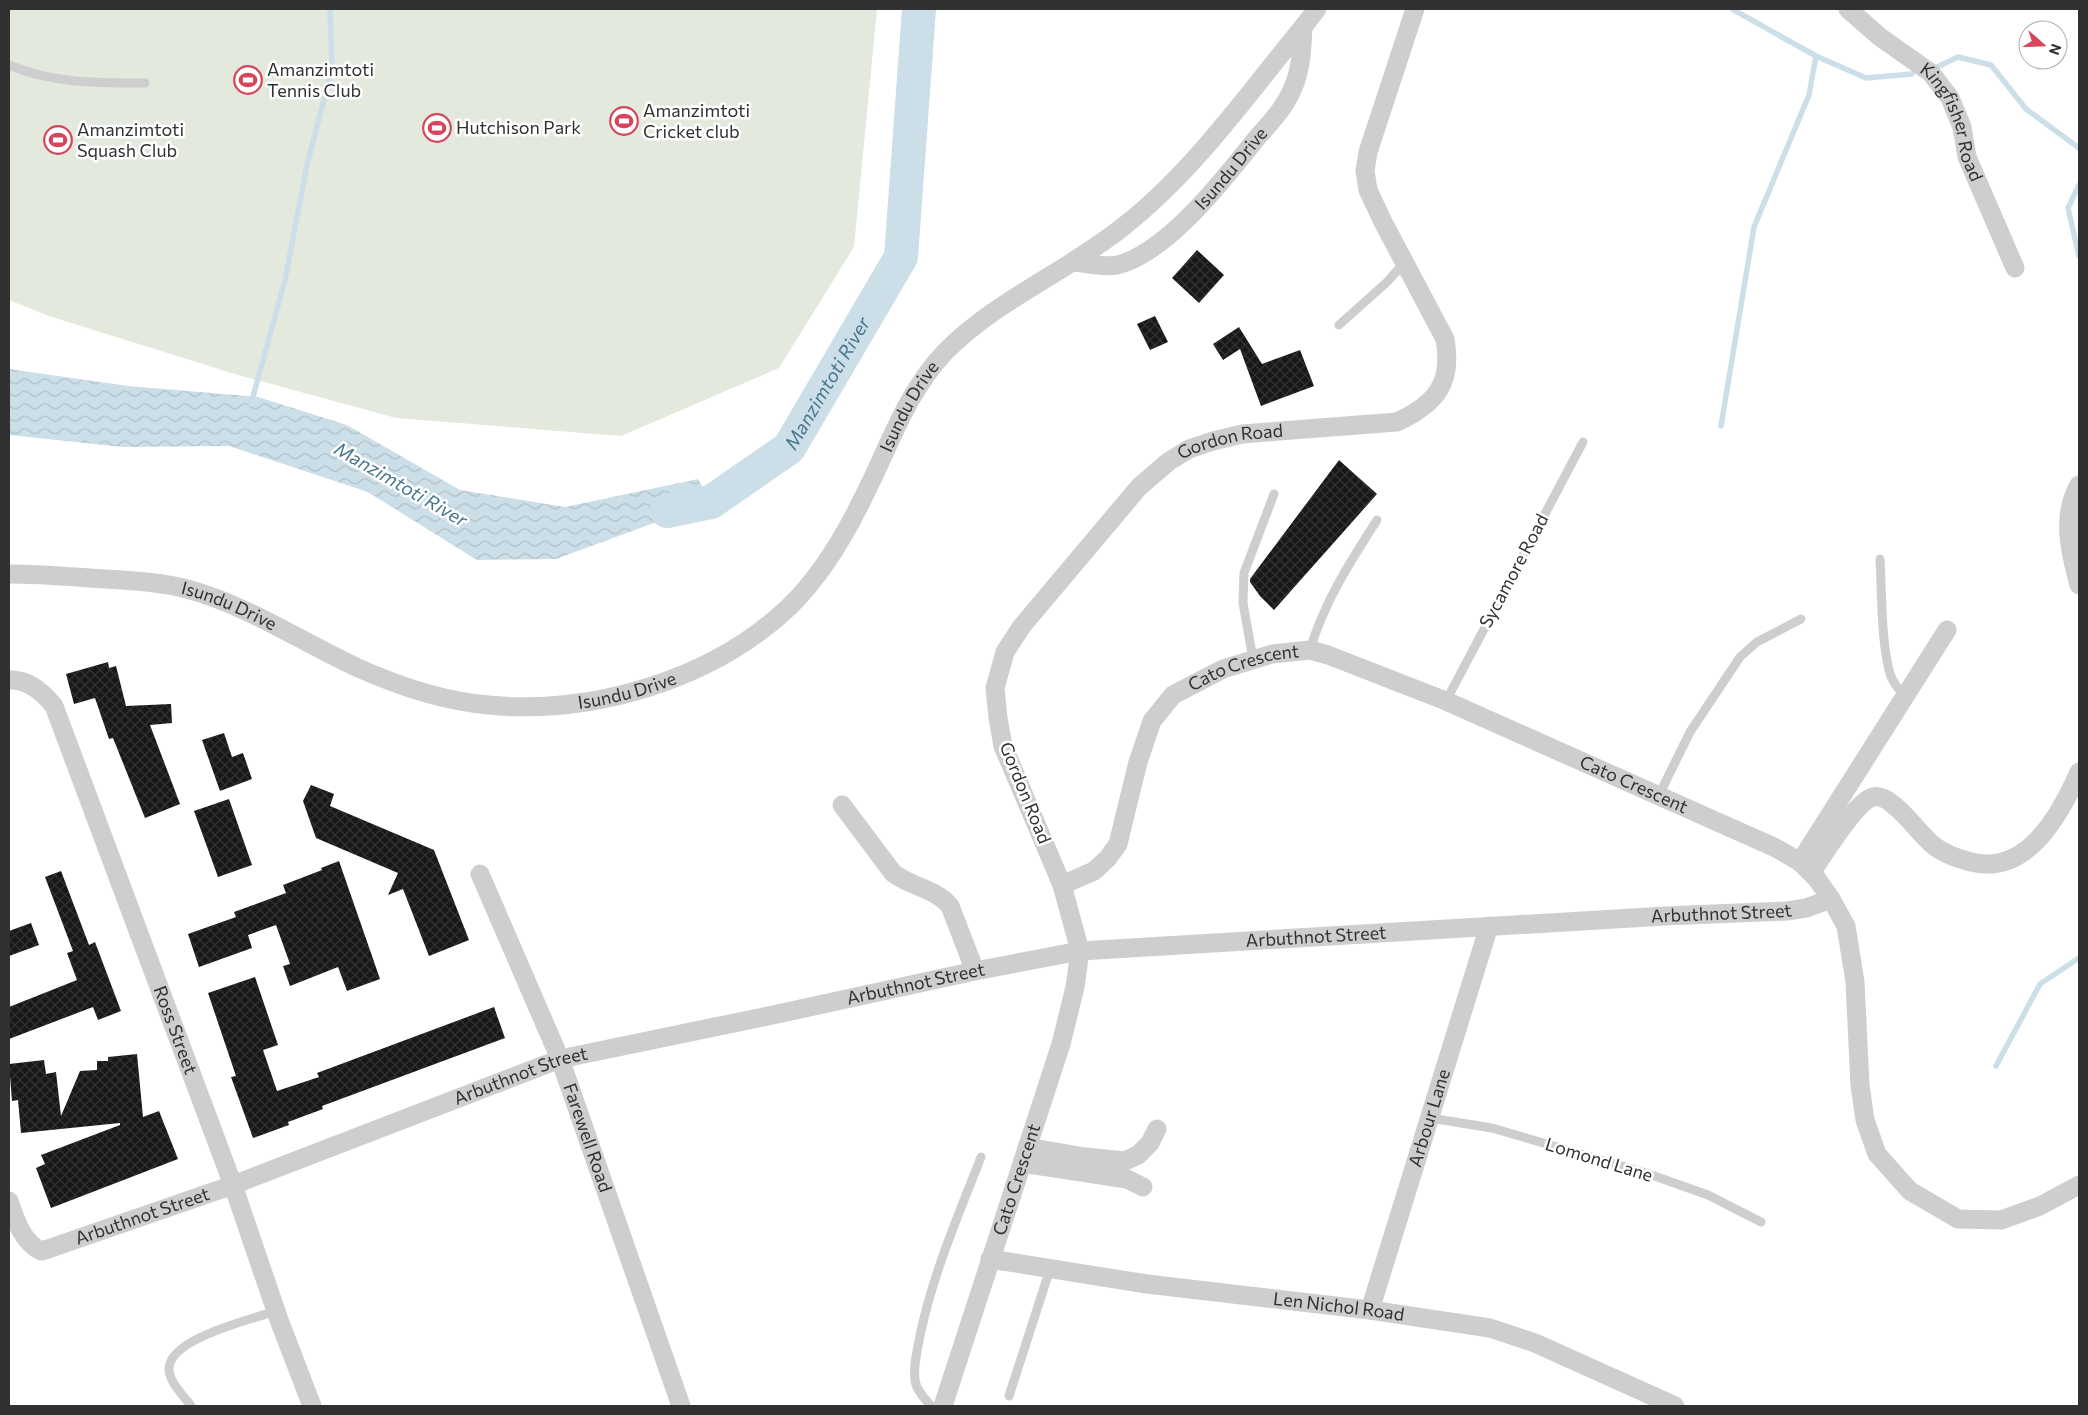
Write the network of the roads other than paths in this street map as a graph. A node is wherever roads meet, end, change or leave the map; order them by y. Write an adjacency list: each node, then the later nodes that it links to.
1 (1317, 9): 4 (street, Isundu Drive)
2 (1415, 9): 8 (street, Gordon Road)
3 (1848, 9): 9 (street, Kingfisher Road)
4 (1304, 27): 7 (street, Isundu Drive); 7 (street, Isundu Drive)
5 (9, 66): 6 (lane)
6 (145, 83)
7 (1075, 262): 16 (street, Isundu Drive)
8 (1405, 263): 10 (lane); 30 (street, Gordon Road)
9 (2014, 268)
10 (1339, 325)
11 (1582, 442): 24 (lane, Sycamore Road)
12 (2079, 484): 17 (street)
13 (1274, 494): 21 (lane)
14 (1377, 520): 20 (lane)
15 (1880, 559): 23 (lane)
16 (9, 574)
17 (2079, 585)
18 (1800, 619): 26 (lane)
19 (1947, 630): 23 (street)
20 (1310, 650): 21 (street, Cato Crescent); 24 (street, Cato Crescent)
21 (1253, 659): 30 (street, Cato Crescent)
22 (9, 680): 40 (street, Ross Street)
23 (1905, 696): 28 (street)
24 (1446, 701): 26 (street, Cato Crescent)
25 (2079, 772): 28 (street)
26 (1658, 797): 28 (street, Cato Crescent)
27 (842, 805): 34 (street)
28 (1805, 868): 31 (street, Cato Crescent)
29 (480, 874): 35 (street, Farewell Road)
30 (1062, 885): 33 (street, Gordon Road)
31 (1831, 899): 32 (street, Arbuthnot Street); 41 (street, Cato Crescent)
32 (1489, 926): 33 (street, Arbuthnot Street); 36 (street, Arbour Lane)
33 (1080, 950): 34 (street, Arbuthnot Street); 38 (street, Cato Crescent)
34 (975, 971): 35 (street, Arbuthnot Street)
35 (560, 1059): 40 (street, Arbuthnot Street); 52 (street, Farewell Road)
36 (1430, 1118): 44 (lane, Lomond Lane); 47 (street, Arbour Lane)
37 (1158, 1129): 38 (street)
38 (1025, 1155): 42 (street); 45 (street, Cato Crescent)
39 (981, 1157): 53 (lane)
40 (233, 1185): 43 (street, Arbuthnot Street); 48 (street, Ross Street)
41 (2079, 1185)
42 (1143, 1187)
43 (9, 1201)
44 (1761, 1222)
45 (990, 1259): 46 (street, Len Nichol Road); 54 (street, Cato Crescent)
46 (1050, 1269): 47 (street, Len Nichol Road); 49 (lane)
47 (1370, 1310): 55 (street, Len Nichol Road)
48 (276, 1311): 50 (lane); 51 (street, Ross Street)
49 (1009, 1396)
50 (191, 1406)
51 (312, 1406)
52 (681, 1406)
53 (931, 1406)
54 (943, 1406)
55 (1675, 1406)

